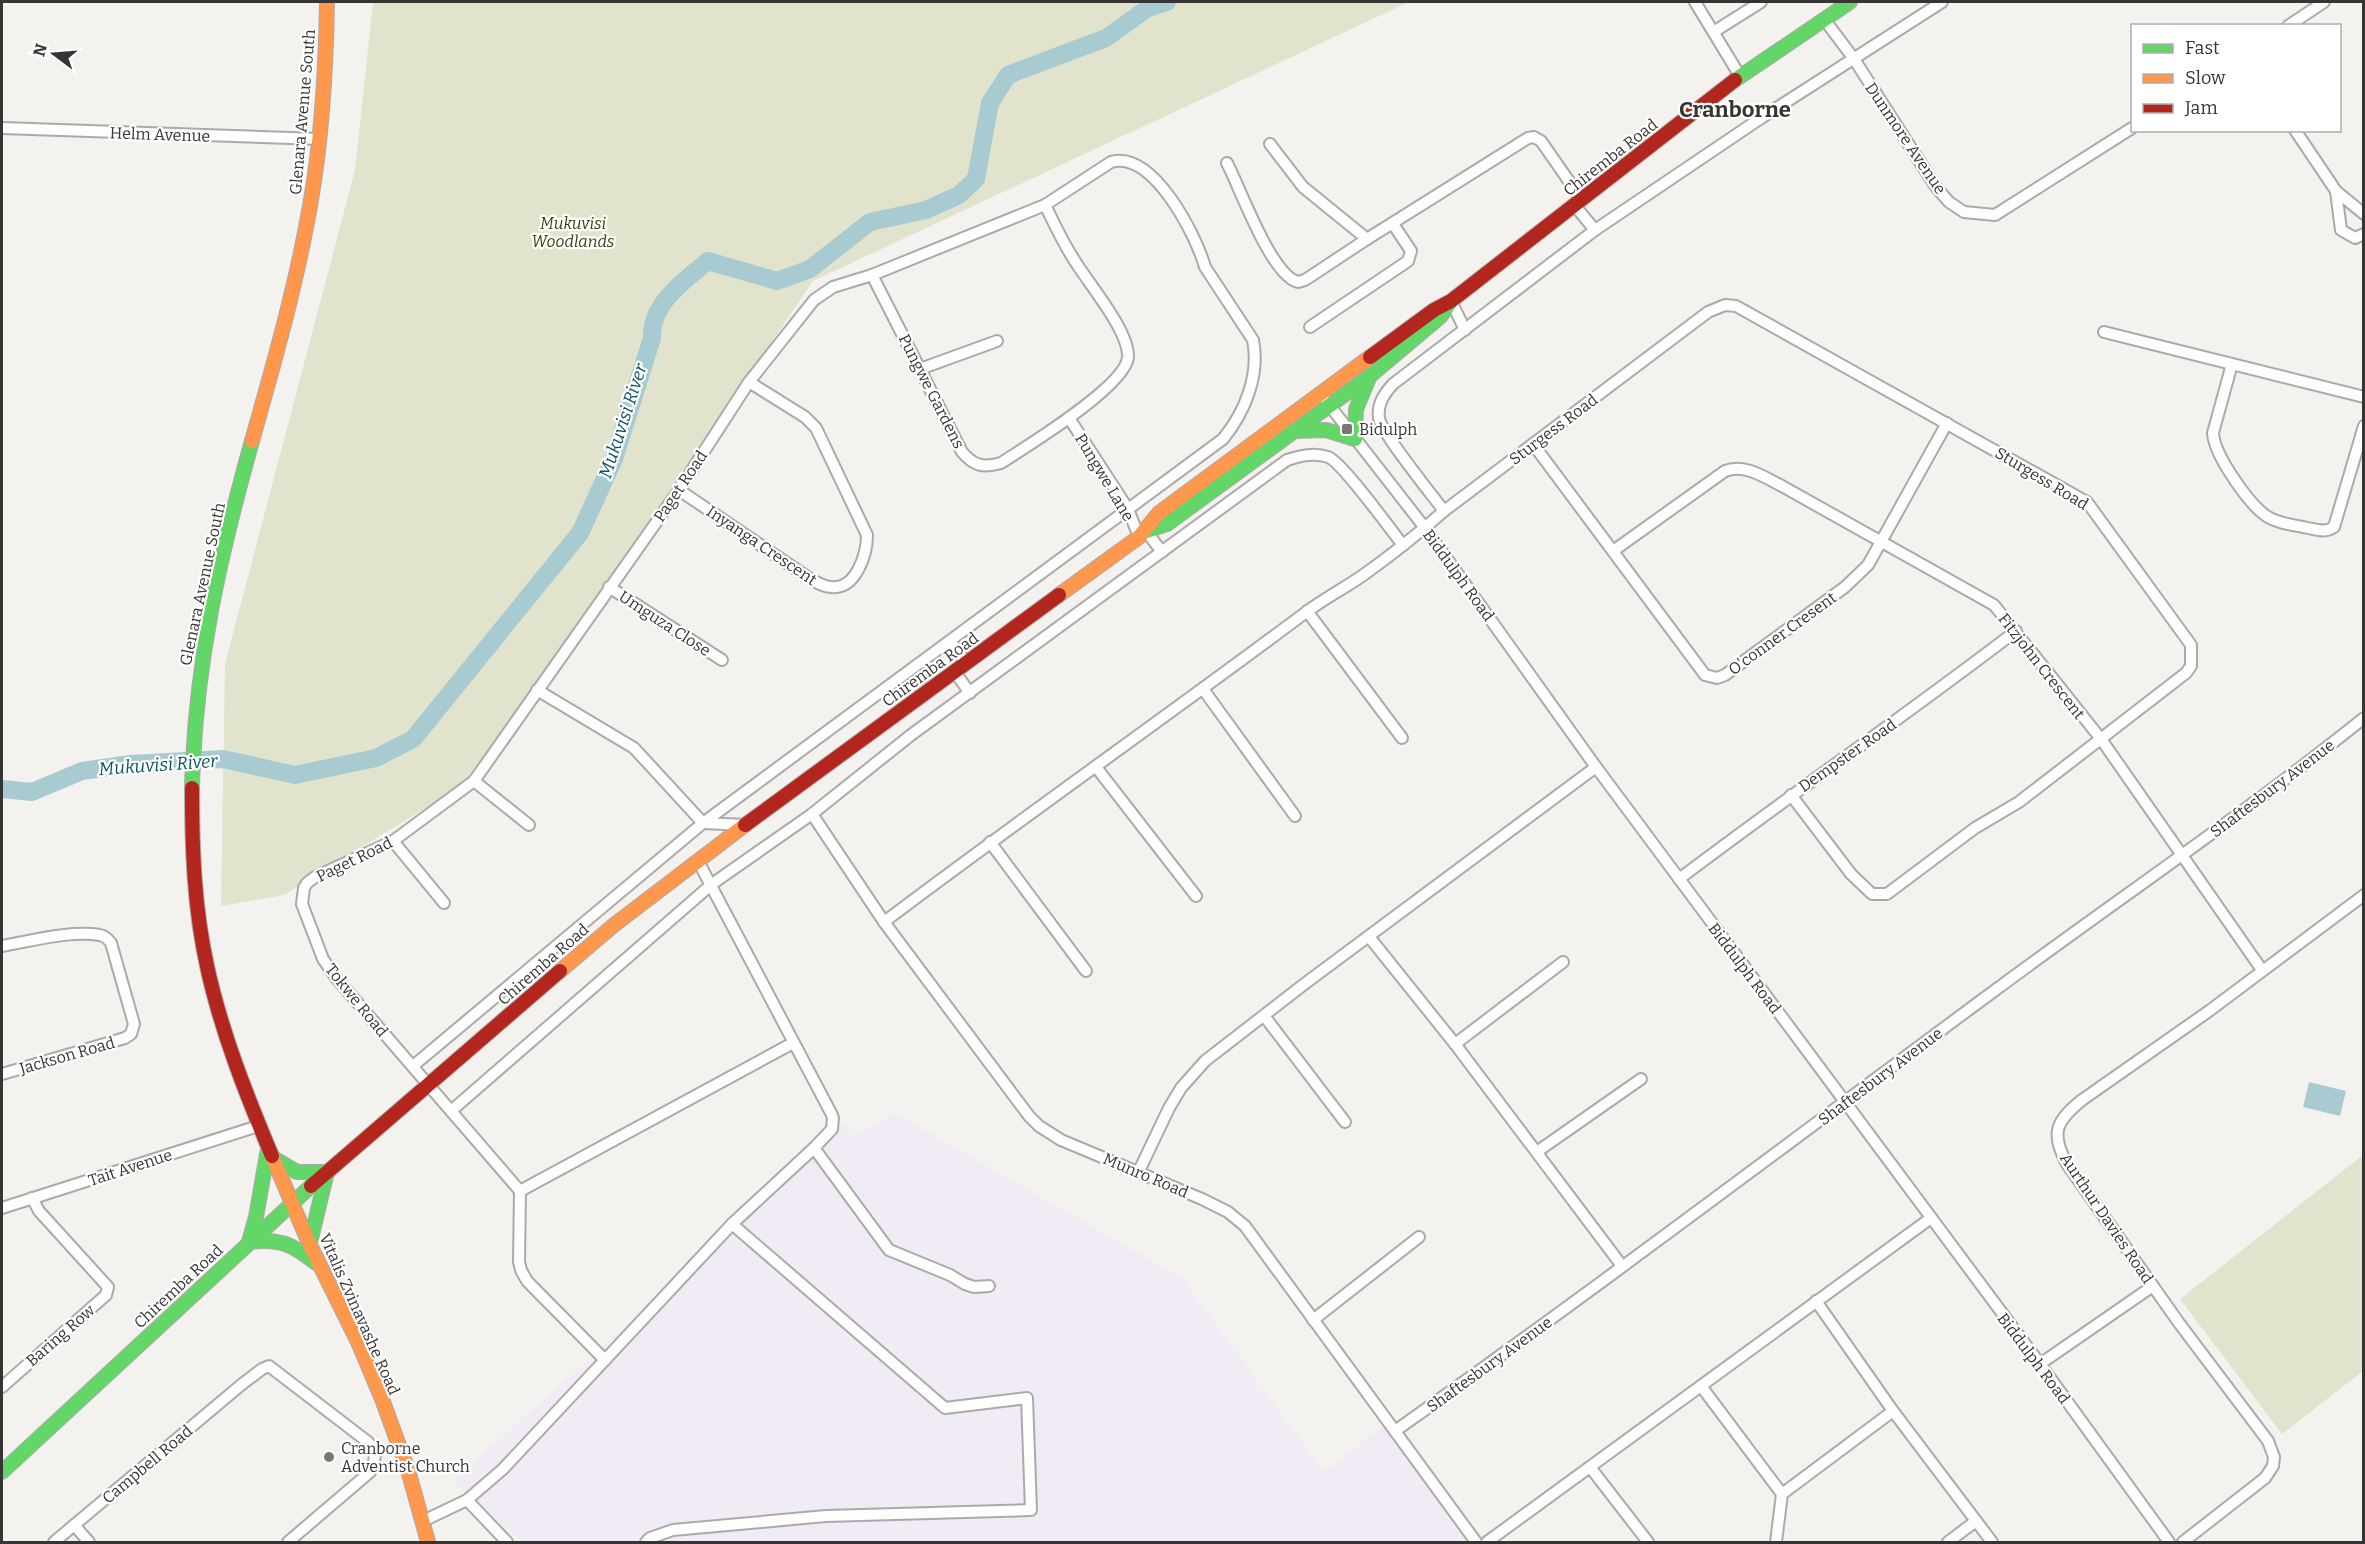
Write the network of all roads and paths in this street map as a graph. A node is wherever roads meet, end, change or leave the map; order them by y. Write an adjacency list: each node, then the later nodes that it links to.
1 (327, 2): 15 (main road, Glenara Avenue South)
2 (1695, 2): 9 (street)
3 (1761, 2): 9 (street)
4 (1850, 2): 7 (main road, Chiremba Road)
5 (1942, 2): 10 (street)
6 (2324, 2): 8 (street)
7 (1824, 19): 10 (street, Dunmore Avenue); 11 (main road, Chiremba Road)
8 (2291, 24)
9 (1715, 31): 11 (street)
10 (1854, 59): 13 (street, Dunmore Avenue); 24 (street)
11 (1740, 76): 20 (main road, Chiremba Road)
12 (2, 128): 15 (street, Helm Avenue)
13 (2131, 129)
14 (2296, 132): 19 (street)
15 (319, 139): 102 (main road, Glenara Avenue South)
16 (1270, 144): 26 (street)
17 (1130, 162): 21 (street, Paget Road); 47 (street, Chiremba Road)
18 (1227, 163): 26 (street)
19 (2336, 191): 22 (street); 25 (street)
20 (1579, 203): 23 (street); 24 (street); 28 (main road, Chiremba Road)
21 (1045, 206): 27 (street, Paget Road); 40 (street, Pungwe Gardens)
22 (2364, 214)
23 (1393, 224): 26 (street); 29 (street)
24 (1595, 230): 30 (street)
25 (2364, 234)
26 (1367, 239)
27 (872, 275): 34 (street, Pungwe Gardens); 36 (street, Paget Road)
28 (1451, 301): 30 (street); 35 (main road, Chiremba Road); 37 (main road, Chiremba Road)
29 (1310, 327)
30 (1466, 330): 48 (street)
31 (2104, 332): 33 (street)
32 (997, 341): 34 (street)
33 (2232, 364): 38 (street); 42 (street)
34 (920, 369): 40 (street, Pungwe Gardens)
35 (1370, 376): 39 (main road, Chiremba Road); 44 (main road)
36 (749, 382): 46 (street, Paget Road); 46 (street, Inyanga Crescent)
37 (1320, 394): 39 (street, Biddulph Road); 50 (main road, Chiremba Road)
38 (2364, 397)
39 (1329, 405): 43 (main road, Chiremba Road); 44 (street, Biddulph Road)
40 (1069, 418): 47 (street, Pungwe Lane)
41 (1947, 423): 45 (street, Sturgess Road); 51 (street, O'conner Cresent); 66 (street, Sturgess Road)
42 (2364, 426)
43 (1296, 431): 44 (main road); 50 (main road, Chiremba Road)
44 (1355, 439): 49 (street, Biddulph Road)
45 (1533, 444): 48 (street, Sturgess Road); 53 (street, O'conner Cresent)
46 (679, 489): 55 (street, Paget Road)
47 (1128, 509): 50 (street, Pungwe Lane); 58 (street, Chiremba Road)
48 (1444, 511): 49 (street, Sturgess Road)
49 (1425, 528): 52 (street, Sturgess Road); 68 (street, Biddulph Road)
50 (1143, 534): 54 (street, Pungwe Lane); 60 (main road, Chiremba Road)
51 (1881, 543): 53 (street, Fitzjohn Crescent); 53 (street, O'conner Cresent); 57 (street, Fitzjohn Crescent)
52 (1403, 545): 54 (street); 56 (street, Sturgess Road)
53 (1613, 550)
54 (1162, 552): 63 (street)
55 (609, 587): 59 (street, Umguza Close); 62 (street, Paget Road)
56 (1307, 611): 61 (street, Sturgess Road); 65 (street)
57 (2016, 631): 66 (street, Fitzjohn Crescent); 70 (street, Dempster Road)
58 (951, 642): 60 (street); 73 (street, Chiremba Road)
59 (722, 660)
60 (960, 667): 63 (street); 75 (main road, Chiremba Road)
61 (1203, 689): 67 (street, Sturgess Road); 72 (street)
62 (537, 690): 69 (street, Paget Road); 73 (street)
63 (970, 693): 71 (street)
64 (2364, 718): 78 (street, Shaftesbury Avenue)
65 (1402, 738)
66 (2101, 739): 70 (street, Sturgess Road); 78 (street, Fitzjohn Crescent)
67 (1096, 767): 77 (street, Sturgess Road); 83 (street)
68 (1596, 768): 80 (street, Biddulph Road); 87 (street)
69 (474, 781): 74 (street); 76 (street, Paget Road)
70 (1791, 795): 80 (street, Dempster Road)
71 (812, 814): 81 (street); 86 (street, Munro Road)
72 (1295, 816)
73 (703, 823): 75 (street); 95 (street, Chiremba Road)
74 (529, 825)
75 (745, 825): 79 (main road, Chiremba Road)
76 (393, 841): 84 (street); 85 (street, Paget Road)
77 (990, 842): 86 (street, Sturgess Road); 91 (street)
78 (2180, 855): 90 (street, Fitzjohn Crescent); 99 (street, Shaftesbury Avenue)
79 (698, 861): 81 (street); 98 (main road, Chiremba Road)
80 (1679, 879): 99 (street, Biddulph Road)
81 (712, 884): 93 (street); 100 (street)
82 (2364, 895): 90 (street, Aurthur Davies Road)
83 (1196, 896)
84 (444, 903)
85 (302, 904): 95 (street, Tokwe Road)
86 (884, 922): 106 (street, Munro Road)
87 (1370, 938): 92 (street); 94 (street)
88 (2, 945): 96 (street, Jackson Road)
89 (1563, 962): 94 (street)
90 (2262, 970): 120 (street, Aurthur Davies Road)
91 (1086, 971)
92 (1265, 1017): 101 (street); 106 (street)
93 (794, 1042): 103 (street); 108 (street)
94 (1455, 1044): 104 (street)
95 (413, 1066): 98 (street, Tokwe Road)
96 (2, 1074)
97 (1641, 1079): 104 (street)
98 (428, 1086): 100 (street, Tokwe Road); 107 (main road, Chiremba Road)
99 (1846, 1103): 112 (street, Biddulph Road); 118 (street, Shaftesbury Avenue)
100 (451, 1111): 108 (street, Tokwe Road)
101 (1345, 1122)
102 (258, 1126): 105 (main road, Glenara Avenue South); 109 (street, Tait Avenue)
103 (814, 1148): 113 (street); 119 (street)
104 (1538, 1152): 118 (street)
105 (271, 1154): 107 (main road); 110 (main road, Glenara Avenue South); 115 (main road)
106 (1139, 1171): 122 (street, Munro Road)
107 (327, 1172): 110 (main road, Chiremba Road); 116 (main road)
108 (520, 1191): 123 (street)
109 (32, 1198): 111 (street, Tait Avenue); 126 (street, Baring Row)
110 (292, 1203): 115 (main road, Chiremba Road); 116 (main road, Vitalis Zvinavashe Road)
111 (2, 1208)
112 (1931, 1218): 121 (street); 124 (street, Biddulph Road)
113 (732, 1224): 123 (street); 141 (street)
114 (1419, 1237): 122 (street)
115 (249, 1242): 117 (main road); 130 (main road, Chiremba Road)
116 (310, 1243): 117 (main road, Vitalis Zvinavashe Road)
117 (320, 1266): 133 (main road, Vitalis Zvinavashe Road)
118 (1622, 1266): 128 (street, Shaftesbury Avenue)
119 (989, 1286)
120 (2153, 1286): 124 (street); 149 (street, Aurthur Davies Road)
121 (1816, 1301): 125 (street); 127 (street)
122 (1313, 1320): 128 (street, Munro Road)
123 (605, 1360): 132 (street)
124 (2040, 1364): 148 (street, Biddulph Road)
125 (1701, 1386): 129 (street); 131 (street)
126 (2, 1387)
127 (1893, 1411): 131 (street); 134 (street)
128 (1395, 1431): 142 (street, Munro Road)
129 (1590, 1467): 143 (street); 144 (street)
130 (2, 1472)
131 (1782, 1494): 145 (street)
132 (467, 1500): 133 (street); 140 (street)
133 (423, 1521): 139 (main road, Vitalis Zvinavashe Road)
134 (1976, 1521): 146 (street); 147 (street)
135 (74, 1525): 136 (street, Campbell Road); 137 (street); 138 (street, Campbell Road)
136 (54, 1542)
137 (89, 1542)
138 (288, 1542)
139 (428, 1542)
140 (507, 1542)
141 (646, 1542)
142 (1476, 1542)
143 (1487, 1542)
144 (1648, 1542)
145 (1776, 1542)
146 (1948, 1542)
147 (1992, 1542)
148 (2169, 1542)
149 (2183, 1542)

